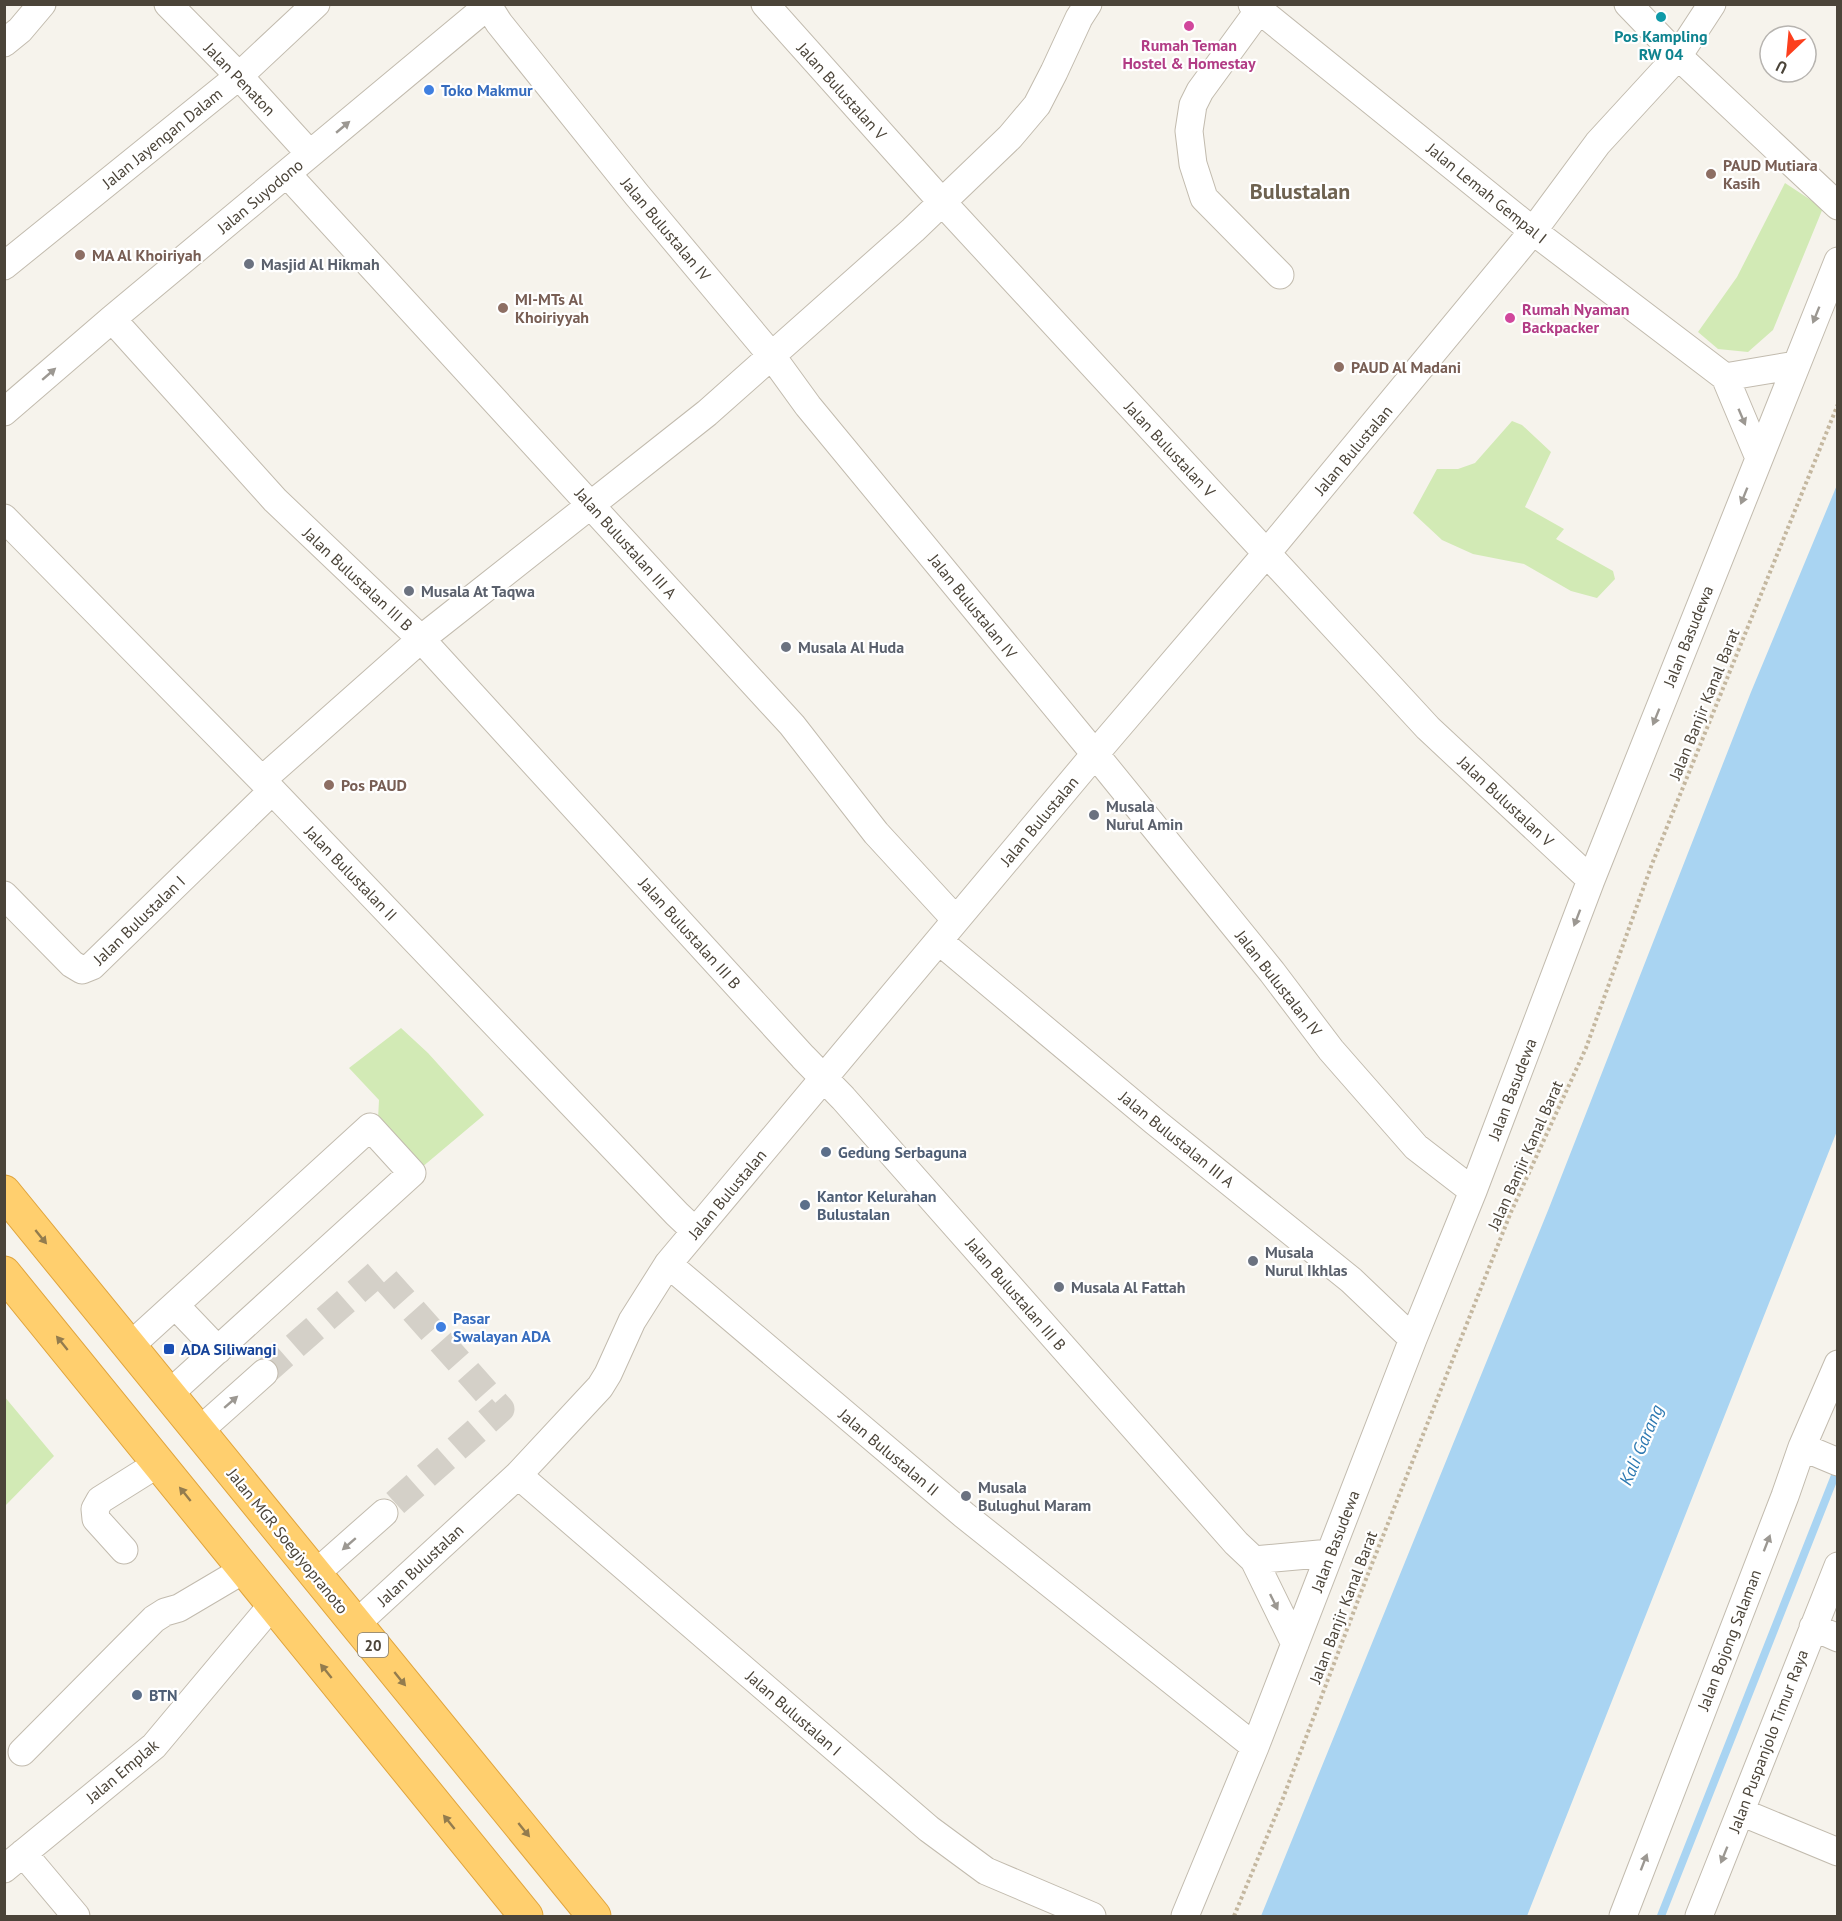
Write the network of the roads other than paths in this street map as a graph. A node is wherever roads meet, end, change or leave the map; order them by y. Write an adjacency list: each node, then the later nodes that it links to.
1 (42, 4): 10 (street)
2 (168, 4): 12 (street, Jalan Penaton)
3 (316, 4): 12 (street, Jalan Jayengan Dalam)
4 (765, 4): 15 (street, Jalan Bulustalan V)
5 (1088, 4): 15 (street)
6 (1628, 4): 11 (street)
7 (1712, 4): 11 (street, Jalan Bulustalan)
8 (488, 5): 13 (street, Jalan Suyodono, one-way to 8); 22 (street, Jalan Bulustalan IV)
9 (1256, 7): 17 (street, Jalan Lemah Gempal I); 20 (street)
10 (4, 43)
11 (1678, 56): 16 (street); 17 (street, Jalan Bulustalan)
12 (238, 75): 13 (street, Jalan Penaton); 19 (street, Jalan Jayengan Dalam)
13 (310, 154): 14 (street, Jalan Suyodono)
14 (287, 174): 21 (street, Jalan Suyodono); 27 (street, Jalan Bulustalan III A)
15 (942, 202): 22 (street); 29 (street, Jalan Bulustalan V)
16 (1838, 206)
17 (1533, 231): 24 (street, Jalan Lemah Gempal I); 29 (street, Jalan Bulustalan)
18 (1838, 261): 23 (street, Jalan Basudewa, one-way to 23)
19 (4, 266)
20 (1280, 275)
21 (112, 319): 25 (street, Jalan Suyodono, one-way to 21); 30 (street, Jalan Bulustalan III B)
22 (771, 355): 27 (street); 31 (street, Jalan Bulustalan IV)
23 (1796, 365): 24 (street); 26 (street, Jalan Basudewa)
24 (1725, 377): 26 (street, Jalan Lemah Gempal I, one-way to 26)
25 (4, 412)
26 (1759, 458): 33 (street, Jalan Basudewa, one-way to 33)
27 (591, 504): 30 (street); 35 (street, Jalan Bulustalan III A)
28 (4, 518): 32 (street, Jalan Bulustalan II)
29 (1266, 554): 31 (street, Jalan Bulustalan); 33 (street, Jalan Bulustalan V)
30 (421, 639): 32 (street); 37 (street, Jalan Bulustalan III B)
31 (1095, 754): 35 (street, Jalan Bulustalan); 38 (street, Jalan Bulustalan IV)
32 (267, 786): 34 (street, Jalan Bulustalan I); 40 (street, Jalan Bulustalan II)
33 (1591, 880): 38 (street, Jalan Basudewa, one-way to 38)
34 (4, 895)
35 (956, 920): 36 (street, Jalan Bulustalan)
36 (939, 941): 37 (street, Jalan Bulustalan); 44 (street, Jalan Bulustalan III A)
37 (824, 1079): 40 (street, Jalan Bulustalan); 58 (street, Jalan Bulustalan III B)
38 (1473, 1191): 44 (street, Jalan Basudewa)
39 (4, 1192): 45 (highway, Jalan MGR Soegiyopranoto / 20, one-way to 45)
40 (695, 1231): 41 (street, Jalan Bulustalan)
41 (668, 1264): 54 (street, Jalan Bulustalan); 67 (street, Jalan Bulustalan II)
42 (4, 1273): 53 (highway, one-way to 42)
43 (175, 1305): 45 (street); 46 (street); 46 (street)
44 (1413, 1339): 57 (street, Jalan Basudewa)
45 (130, 1346): 49 (highway, Jalan MGR Soegiyopranoto / 20)
46 (218, 1350): 49 (street)
47 (1838, 1364): 51 (street, Jalan Bojong Salaman)
48 (264, 1373): 50 (street, one-way to 48)
49 (169, 1394): 50 (highway, Jalan MGR Soegiyopranoto / 20)
50 (199, 1431): 61 (highway, Jalan MGR Soegiyopranoto / 20)
51 (1805, 1448): 52 (street); 77 (street, Jalan Bojong Salaman, one-way to 51)
52 (1838, 1462)
53 (159, 1463): 56 (street); 60 (highway, one-way to 53)
54 (518, 1475): 63 (street, Jalan Bulustalan); 75 (street, Jalan Bulustalan I)
55 (384, 1513): 61 (street, one-way to 61)
56 (124, 1550)
57 (1330, 1553): 58 (street); 66 (street, Jalan Basudewa)
58 (1254, 1560): 66 (street, Jalan Bulustalan III B, one-way to 66)
59 (1838, 1566): 64 (street, Jalan Puspanjolo Timur Raya)
60 (245, 1569): 62 (highway); 68 (street)
61 (315, 1574): 63 (highway, Jalan MGR Soegiyopranoto / 20)
62 (273, 1604): 71 (street, Jalan Emplak); 73 (highway, one-way to 62)
63 (356, 1624): 74 (highway, Jalan MGR Soegiyopranoto / 20, one-way to 74)
64 (1813, 1627): 65 (street); 69 (street, Jalan Puspanjolo Timur Raya)
65 (1838, 1638)
66 (1295, 1644): 67 (street, Jalan Basudewa)
67 (1255, 1747): 76 (street, Jalan Basudewa)
68 (22, 1752)
69 (1741, 1812): 70 (street); 78 (street, Jalan Puspanjolo Timur Raya, one-way to 78)
70 (1838, 1852)
71 (14, 1861): 72 (street)
72 (70, 1914)
73 (526, 1917)
74 (594, 1917)
75 (1092, 1917)
76 (1185, 1917)
77 (1623, 1917)
78 (1699, 1917)

